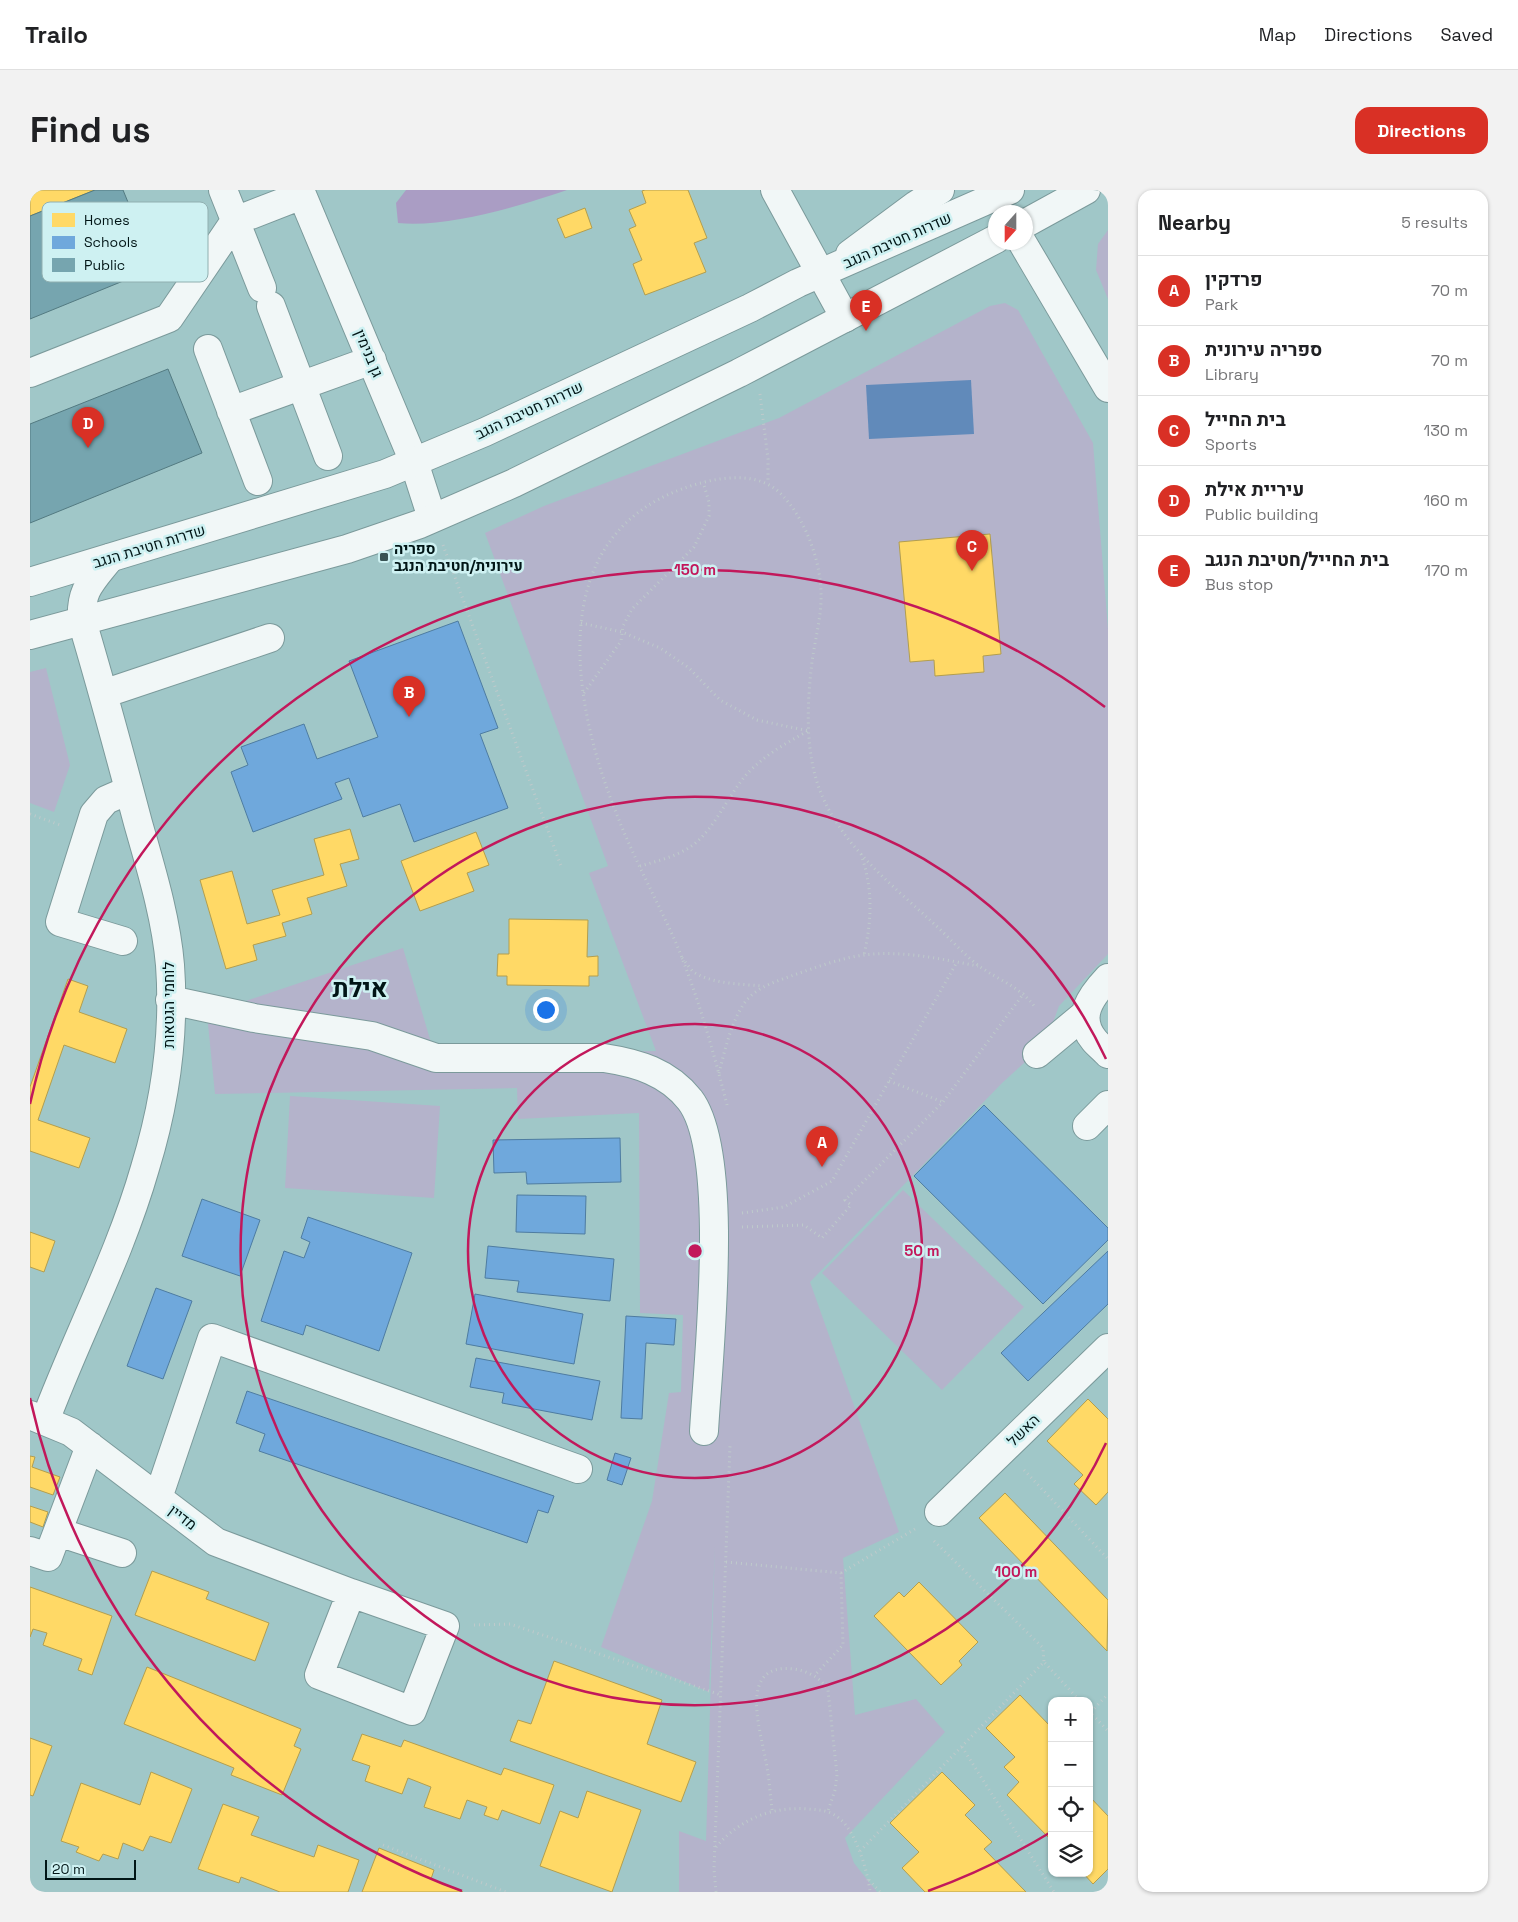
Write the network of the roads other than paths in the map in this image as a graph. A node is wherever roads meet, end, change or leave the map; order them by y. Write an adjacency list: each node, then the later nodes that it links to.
1 (223, 190): 8 (street)
2 (775, 190): 12 (street)
3 (940, 190): 12 (street)
4 (1010, 190): 12 (street, שדרות חטיבת הנגב)
5 (1086, 190): 7 (street)
6 (301, 193): 8 (street); 16 (street, גן בנימין)
7 (1033, 219)
8 (235, 221): 11 (street); 18 (street)
9 (988, 242): 14 (street)
10 (1027, 250): 19 (street)
11 (208, 261)
12 (826, 271): 14 (street); 22 (street, שדרות חטיבת הנגב)
13 (193, 282): 17 (street)
14 (845, 318): 24 (street)
15 (208, 349): 20 (street)
16 (372, 360): 18 (street); 22 (street, גן בנימין)
17 (30, 373)
18 (302, 386): 20 (street); 21 (street)
19 (1108, 388)
20 (231, 411): 23 (street)
21 (328, 456)
22 (414, 462): 24 (street, גן בנימין); 25 (street, שדרות חטיבת הנגב)
23 (258, 481)
24 (432, 518): 27 (street)
25 (110, 558): 26 (street, שדרות חטיבת הנגב); 27 (street, לוחמי הגטאות)
26 (30, 582)
27 (82, 621): 28 (street); 30 (street, לוחמי הגטאות)
28 (30, 635)
29 (270, 638): 30 (street)
30 (103, 694): 31 (street, לוחמי הגטאות)
31 (129, 790): 32 (street); 34 (street, לוחמי הגטאות)
32 (123, 941)
33 (1108, 978): 35 (street)
34 (170, 1000): 41 (street, לוחמי הגטאות); 42 (street)
35 (1084, 1015): 36 (street); 37 (street)
36 (1037, 1054)
37 (1108, 1054)
38 (1108, 1105): 39 (street)
39 (1087, 1126)
40 (1108, 1348): 46 (street, האשל)
41 (38, 1418): 43 (street, מדיין)
42 (704, 1431)
43 (90, 1446): 45 (street, מדיין); 47 (street)
44 (578, 1469): 45 (street)
45 (158, 1498): 50 (street, מדיין)
46 (939, 1512)
47 (58, 1532): 48 (street); 49 (street)
48 (30, 1551)
49 (122, 1553)
50 (351, 1593): 50 (street, מדיין)

